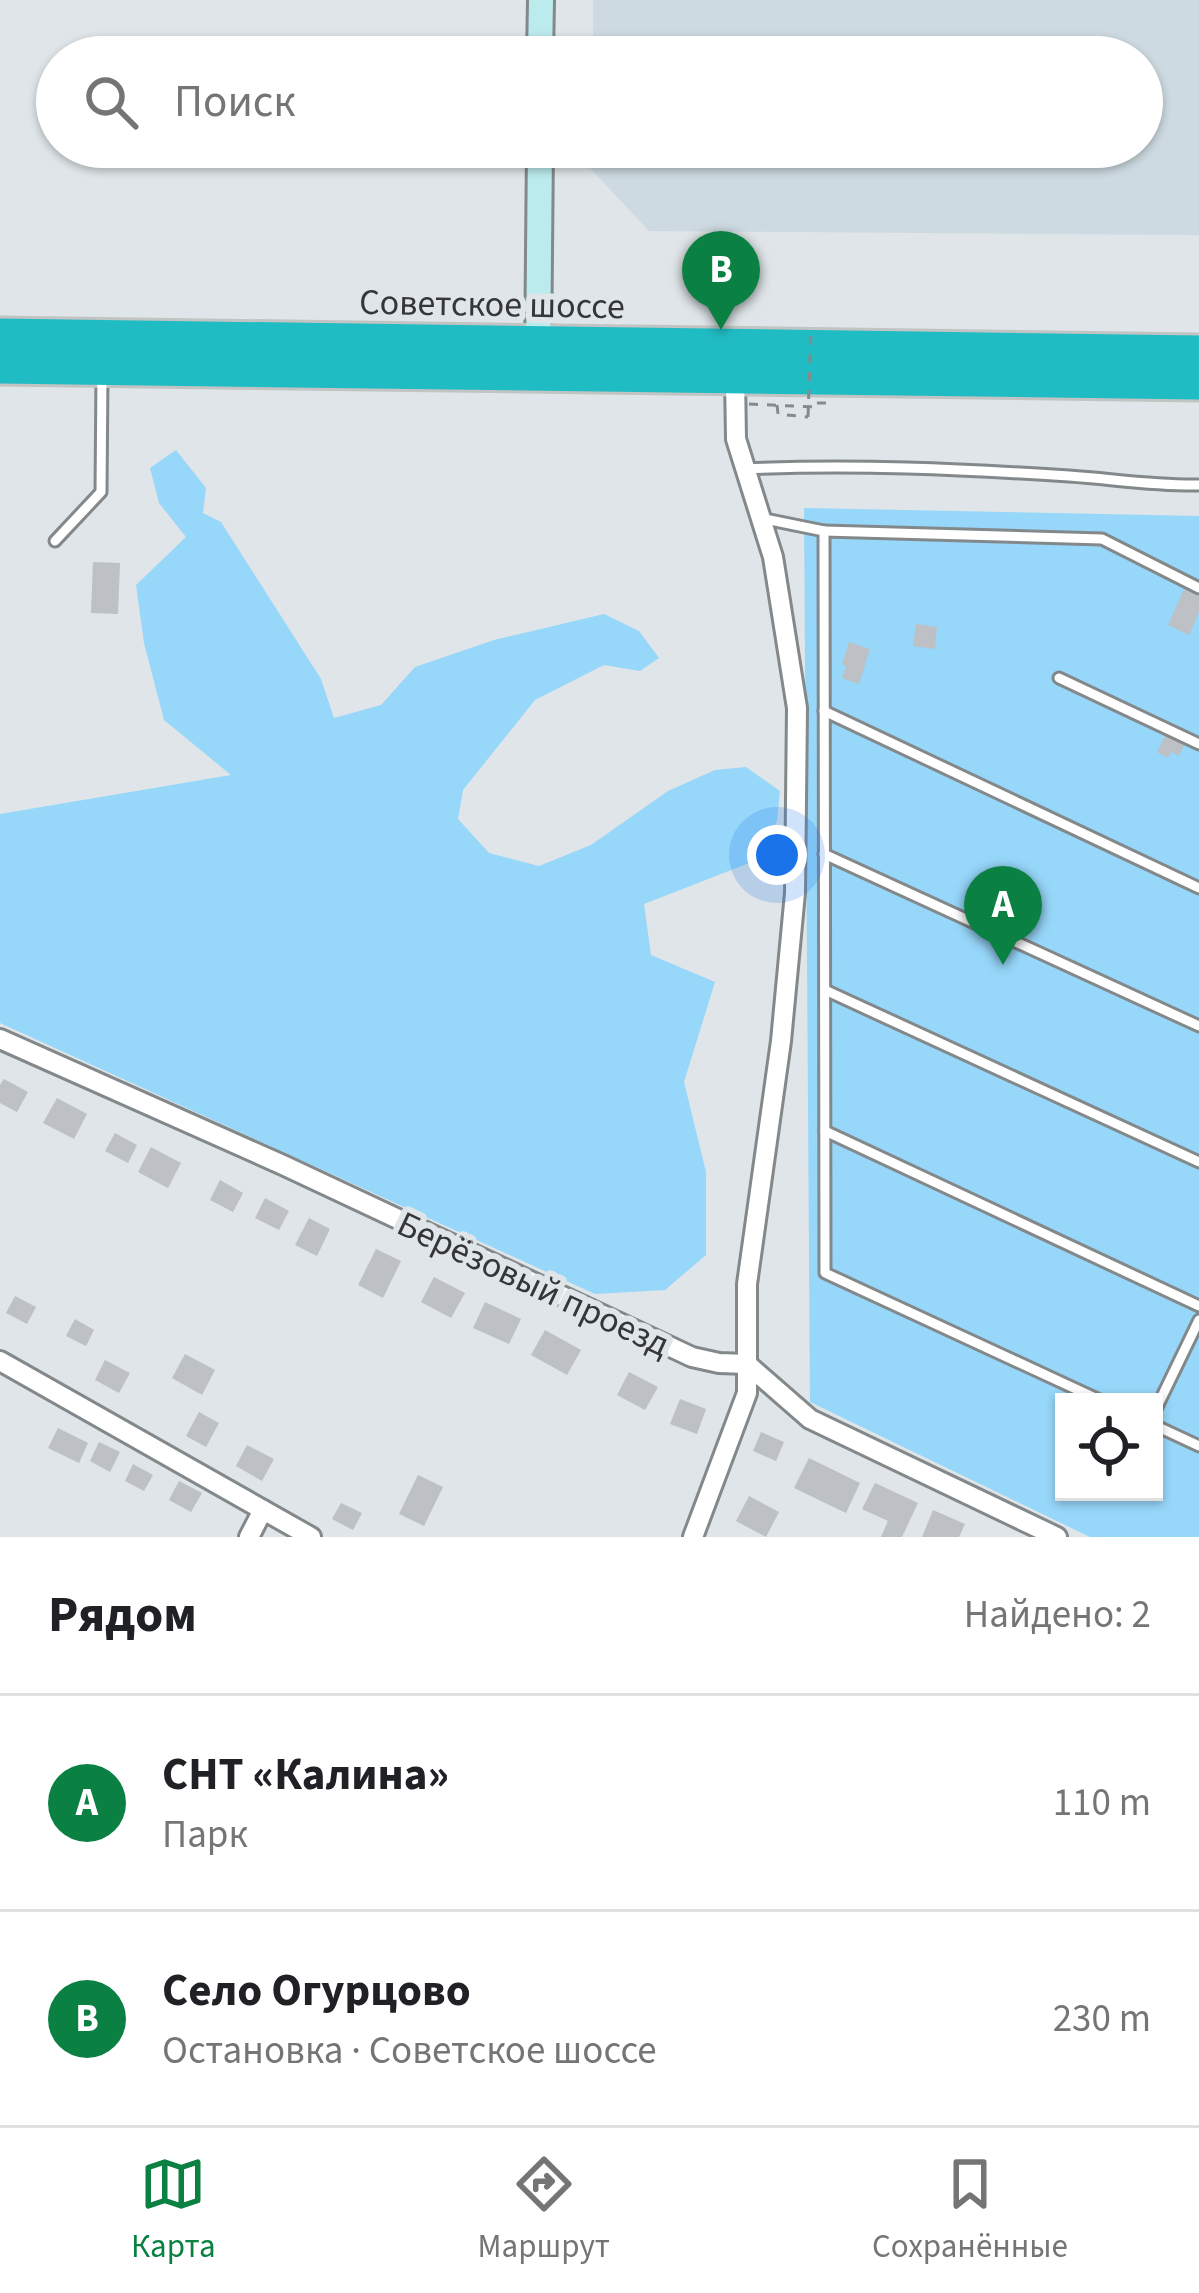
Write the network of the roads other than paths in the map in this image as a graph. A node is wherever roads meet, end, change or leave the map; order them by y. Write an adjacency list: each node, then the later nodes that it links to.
1 (541, 0): 2 (street)
2 (540, 36)
3 (540, 168): 6 (street)
4 (0, 335): 6 (highway, Советское шоссе)
5 (1199, 352): 6 (highway, Советское шоссе)
6 (538, 358): 8 (highway, Советское шоссе); 9 (highway, Советское шоссе)
7 (0, 368): 8 (highway, Советское шоссе)
8 (102, 369): 15 (lane)
9 (734, 377): 10 (highway, Советское шоссе); 11 (street)
10 (1199, 383)
11 (745, 469): 12 (lane); 13 (street)
12 (1199, 485)
13 (760, 518): 14 (lane); 30 (street)
14 (824, 531): 16 (lane); 18 (lane)
15 (55, 541)
16 (1199, 588)
17 (1059, 678): 19 (lane)
18 (824, 711): 20 (lane); 21 (lane)
19 (1199, 744)
20 (824, 854): 22 (lane); 23 (lane)
21 (1199, 888)
22 (825, 990): 25 (lane); 26 (lane)
23 (1199, 1026)
24 (0, 1039): 30 (street, Берёзовый проезд)
25 (825, 1131): 27 (lane); 31 (lane)
26 (1199, 1162)
27 (1199, 1306)
28 (1199, 1320): 32 (lane)
29 (0, 1361): 35 (street)
30 (747, 1364): 38 (street); 39 (street)
31 (1085, 1393)
32 (1163, 1394)
33 (1163, 1429): 34 (lane)
34 (1199, 1446)
35 (263, 1510): 36 (street); 37 (street)
36 (249, 1537)
37 (311, 1537)
38 (693, 1537)
39 (1057, 1537)

